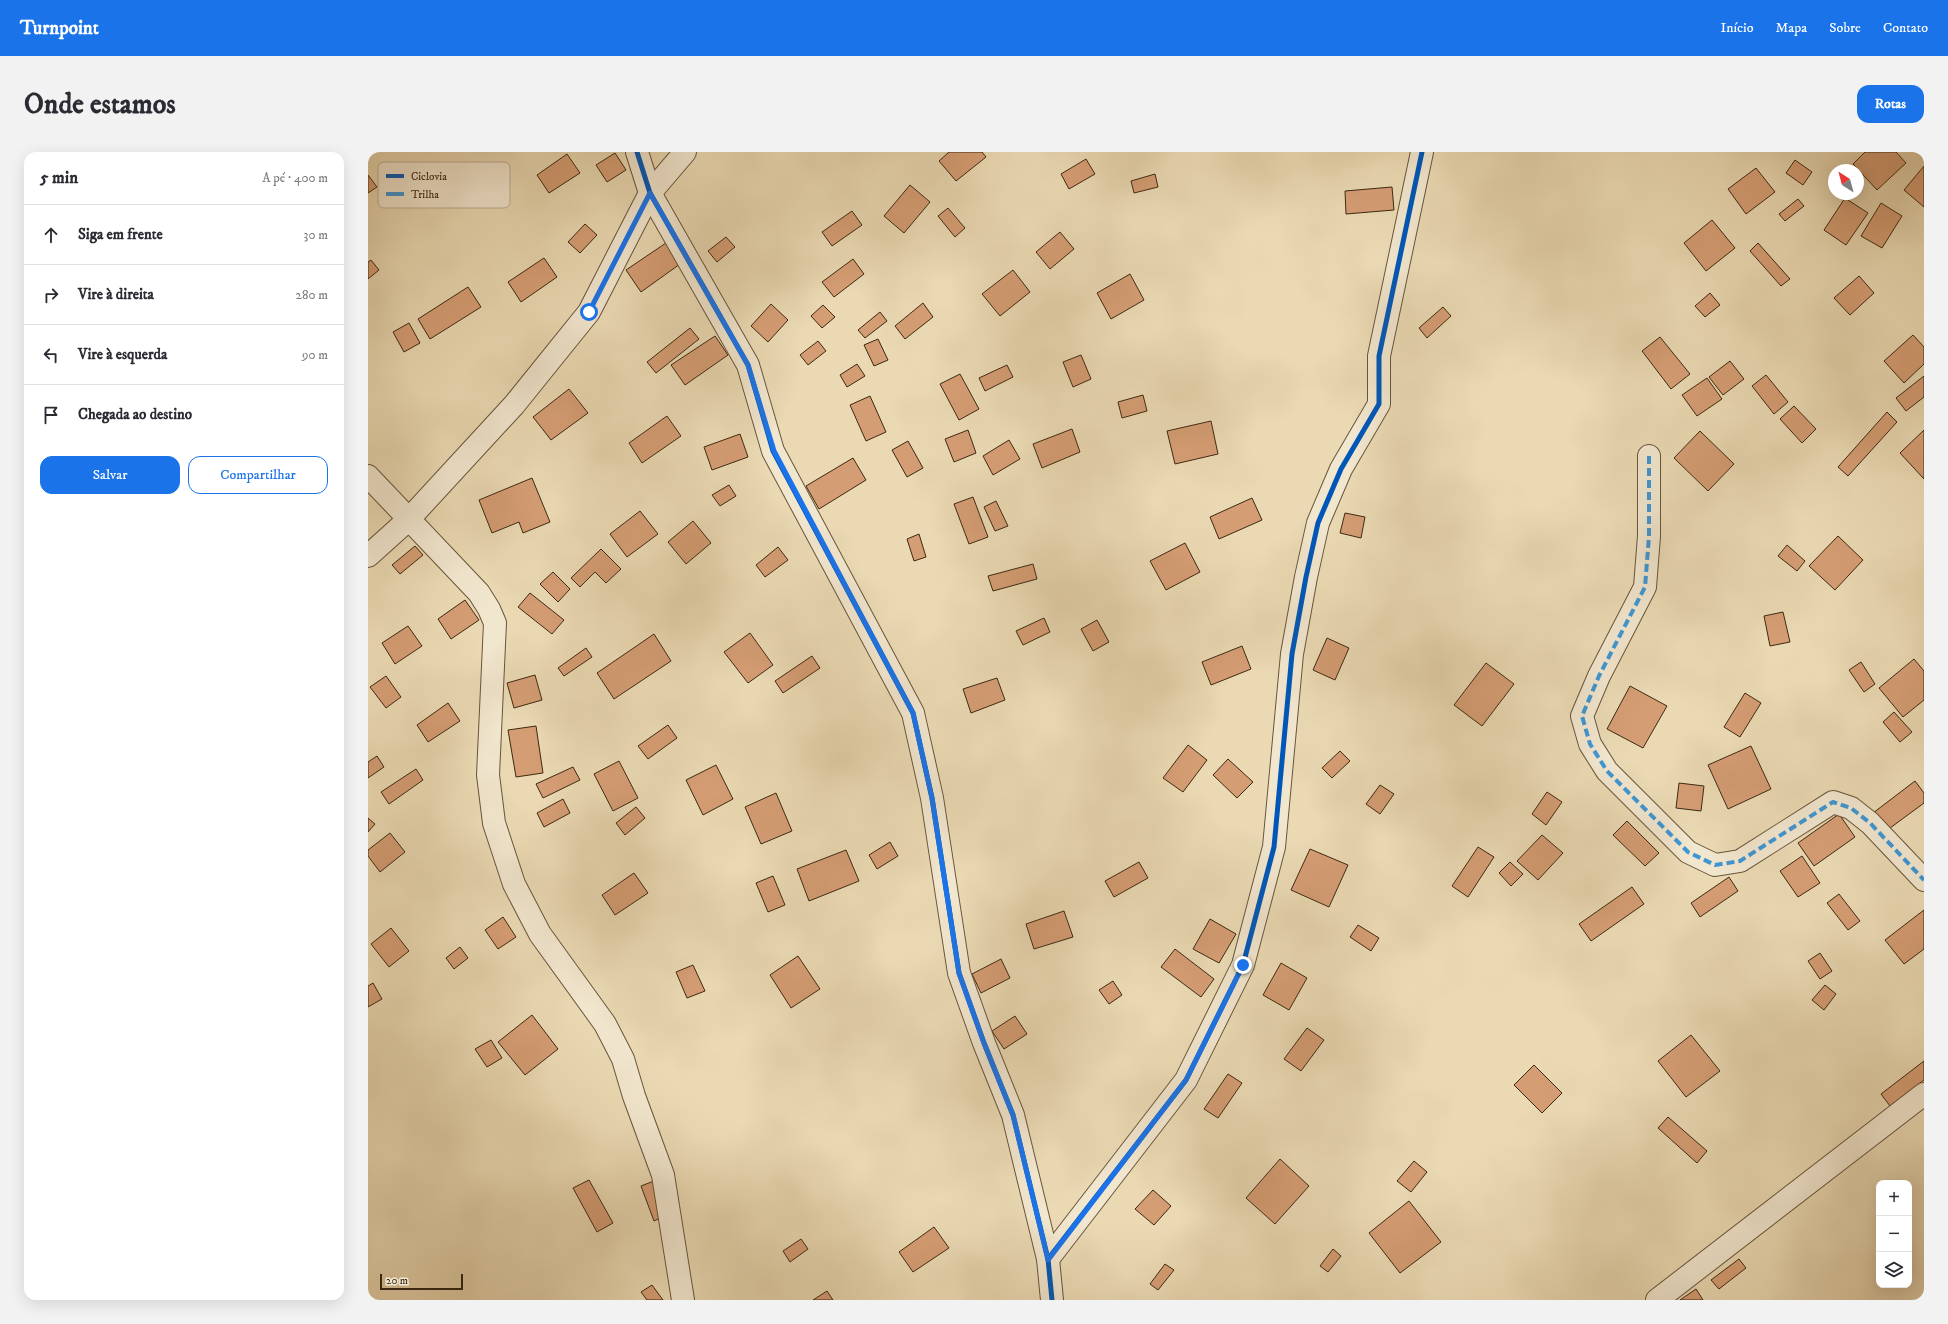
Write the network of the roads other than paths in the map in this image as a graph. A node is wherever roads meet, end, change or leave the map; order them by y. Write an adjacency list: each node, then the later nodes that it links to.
1 (636, 152): 4 (street)
2 (685, 152): 4 (street)
3 (1422, 152): 11 (street)
4 (650, 193): 7 (street); 11 (street)
5 (1649, 456): 9 (street)
6 (368, 476): 7 (street)
7 (408, 520): 8 (street); 12 (street)
8 (368, 556)
9 (1924, 880)
10 (1924, 1094): 14 (street)
11 (1048, 1260): 13 (street)
12 (683, 1300)
13 (1052, 1300)
14 (1657, 1300)

